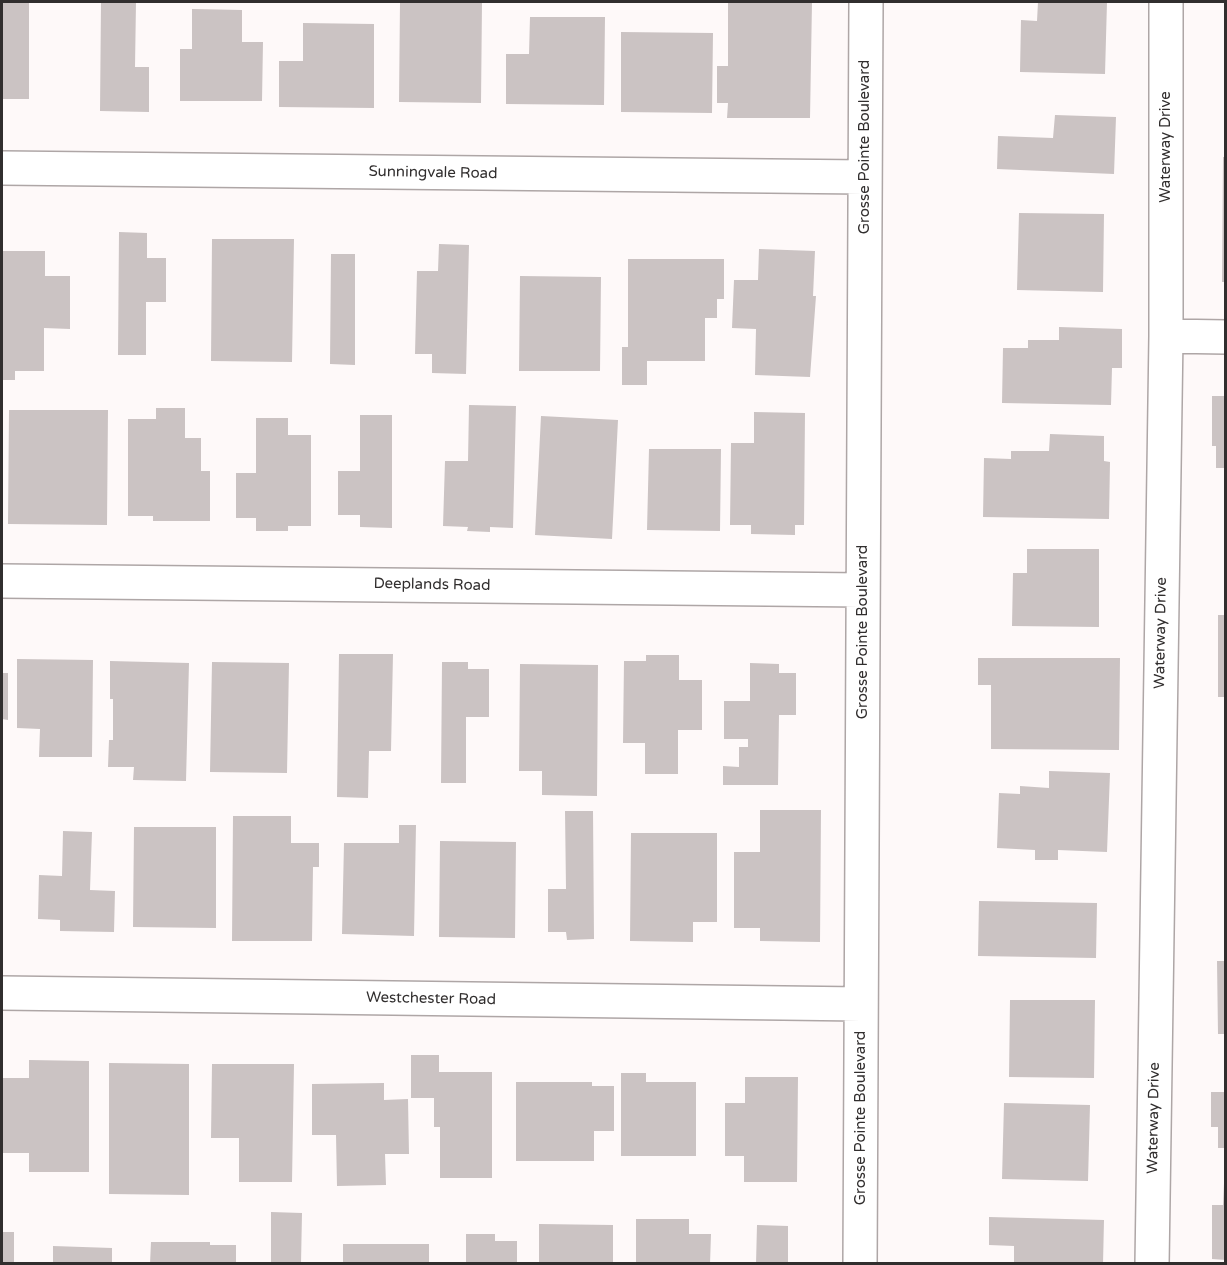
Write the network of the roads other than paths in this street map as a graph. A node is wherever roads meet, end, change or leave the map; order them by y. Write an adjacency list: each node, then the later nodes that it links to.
1 (866, 2): 4 (street, Grosse Pointe Boulevard)
2 (1166, 2): 5 (street, Waterway Drive)
3 (2, 168): 4 (street, Sunningvale Road)
4 (865, 177): 8 (street, Grosse Pointe Boulevard)
5 (1166, 336): 6 (street); 12 (street, Waterway Drive)
6 (1226, 337)
7 (2, 581): 8 (street, Deeplands Road)
8 (863, 590): 10 (street, Grosse Pointe Boulevard)
9 (2, 993): 10 (street, Westchester Road)
10 (861, 1004): 11 (street, Grosse Pointe Boulevard)
11 (860, 1263)
12 (1152, 1263)

